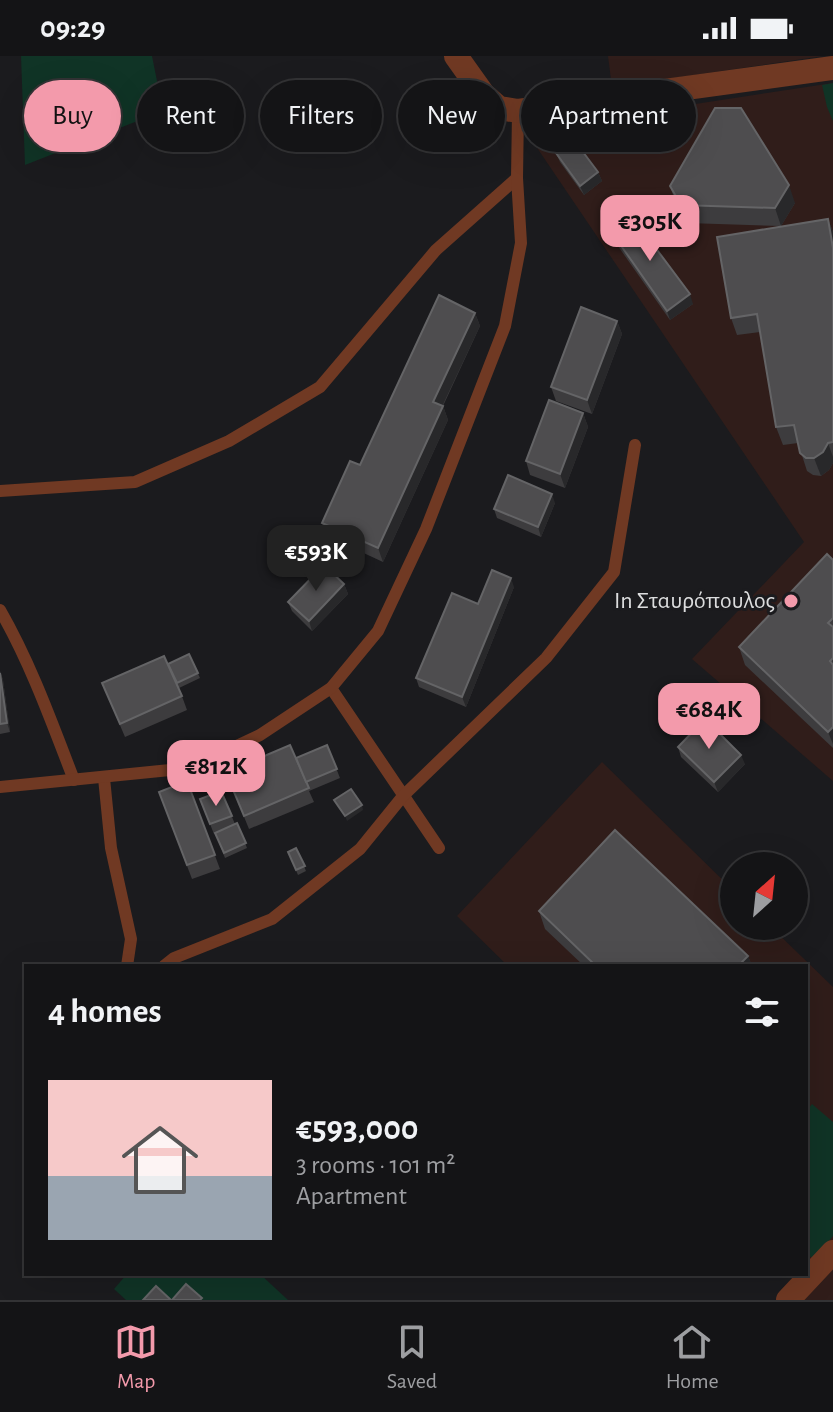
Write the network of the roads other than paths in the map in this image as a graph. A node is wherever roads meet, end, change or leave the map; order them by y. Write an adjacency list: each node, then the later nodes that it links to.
1 (456, 56): 3 (street)
2 (833, 68): 3 (street)
3 (518, 111): 4 (lane)
4 (517, 178): 6 (lane); 8 (lane)
5 (635, 445): 12 (lane)
6 (0, 491)
7 (0, 610): 10 (lane)
8 (331, 688): 9 (lane); 12 (lane)
9 (104, 778): 10 (lane); 14 (lane)
10 (74, 780): 11 (lane)
11 (0, 787)
12 (403, 796): 13 (lane); 15 (lane)
13 (439, 848)
14 (127, 964)
15 (166, 964)
16 (833, 1252): 17 (street)
17 (788, 1300)

